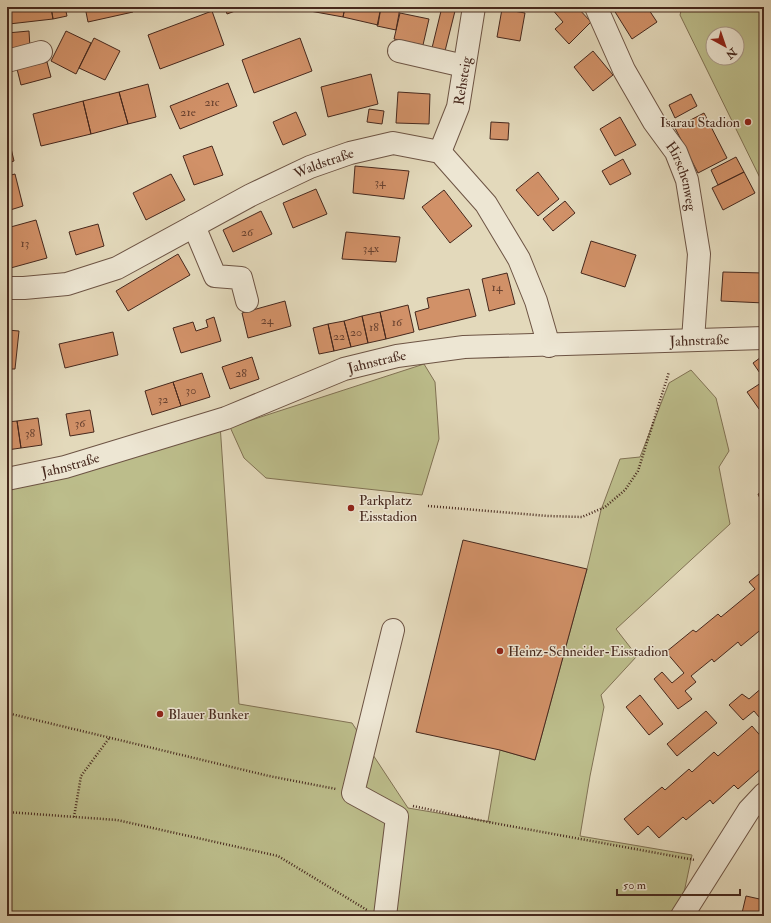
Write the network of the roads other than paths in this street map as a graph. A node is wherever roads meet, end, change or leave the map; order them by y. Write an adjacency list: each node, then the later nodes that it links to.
1 (474, 7): 6 (street, Rehsteig)
2 (596, 7): 12 (street, Hirschenweg)
3 (399, 51): 6 (street)
4 (41, 52): 5 (street)
5 (7, 61)
6 (464, 66): 7 (street, Rehsteig)
7 (440, 152): 8 (street, Waldstraße); 13 (street)
8 (194, 226): 9 (street, Waldstraße); 10 (street)
9 (7, 288)
10 (247, 301)
11 (764, 338): 12 (street, Jahnstraße)
12 (693, 340): 13 (street, Jahnstraße)
13 (549, 346): 14 (street, Jahnstraße)
14 (7, 479)
15 (393, 630): 17 (street)
16 (764, 794): 18 (street)
17 (378, 914)
18 (682, 916)

